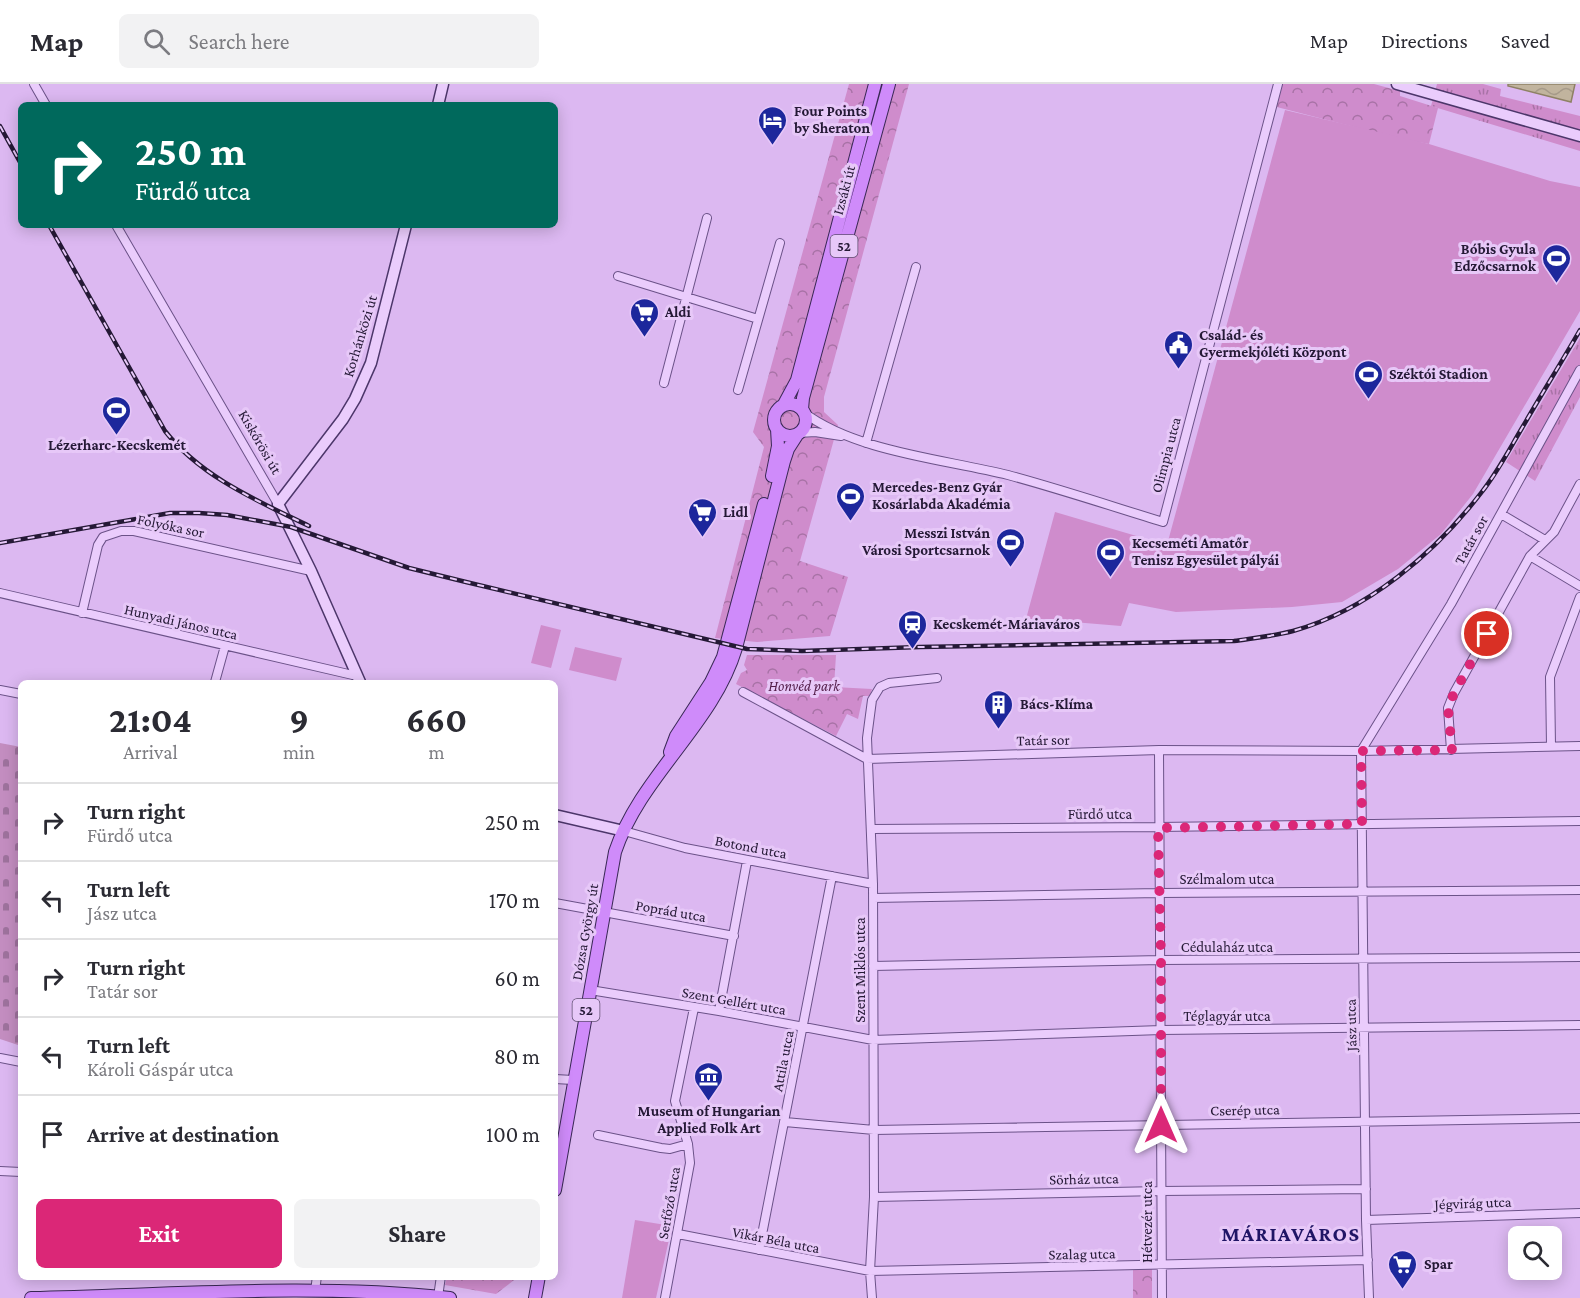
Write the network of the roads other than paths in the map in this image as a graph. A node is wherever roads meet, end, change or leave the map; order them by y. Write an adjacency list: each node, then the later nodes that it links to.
1 (34, 84): 7 (street)
2 (443, 84): 8 (street)
3 (875, 84): 21 (main road, Izsáki út / 52)
4 (889, 84): 22 (main road, Izsáki út / 52)
5 (1278, 84): 26 (street, Olimpia utca)
6 (1397, 84): 9 (street)
7 (44, 102)
8 (439, 102)
9 (1580, 136)
10 (707, 218): 16 (street)
11 (118, 228): 28 (street, Kiskőrösi út)
12 (405, 228): 28 (street, Korhánközi út)
13 (780, 243): 17 (street)
14 (916, 267): 26 (street)
15 (618, 276): 16 (street)
16 (686, 297): 17 (street); 19 (street)
17 (758, 319): 20 (street)
18 (1580, 370): 29 (street, Tatár sor)
19 (664, 383)
20 (738, 390)
21 (783, 406): 22 (main road); 23 (main road, 52)
22 (803, 410): 24 (main road, 52); 25 (street, Olimpia utca)
23 (777, 429): 24 (main road); 38 (main road, 52)
24 (798, 434): 25 (street, Olimpia utca); 38 (main road, 52)
25 (851, 438): 26 (street, Olimpia utca)
26 (866, 443)
27 (1580, 484): 30 (street)
28 (278, 504): 32 (street, Kiskőrösi út)
29 (1501, 514): 30 (street); 49 (street, Tatár sor)
30 (1545, 540): 31 (street)
31 (1530, 556): 33 (street); 48 (street)
32 (311, 571): 36 (street, Folyóka sor); 40 (street, Kiskőrösi út)
33 (1580, 586)
34 (0, 593): 36 (street, Hunyadi János utca)
35 (1580, 597): 45 (street)
36 (82, 613): 37 (street, Hunyadi János utca)
37 (225, 646): 40 (street, Hunyadi János utca); 41 (street)
38 (720, 677): 56 (main road, Dózsa György út / 52)
39 (937, 678): 50 (street, Szent Miklós utca)
40 (358, 679)
41 (216, 680)
42 (0, 690): 44 (street)
43 (743, 692): 50 (street)
44 (18, 693)
45 (1551, 746): 46 (street, Tatár sor); 48 (street, Tatár sor)
46 (1580, 746)
47 (1159, 750): 49 (street, Tatár sor); 50 (street, Tatár sor); 54 (street, Hétvezér utca)
48 (1452, 750): 49 (street, Tatár sor)
49 (1361, 751): 53 (street, Jász utca)
50 (867, 759): 55 (street, Szent Miklós utca)
51 (558, 816): 56 (street)
52 (1580, 821): 53 (street, Fürdő utca)
53 (1362, 824): 54 (street, Fürdő utca); 61 (street, Jász utca)
54 (1158, 828): 55 (street, Fürdő utca); 62 (street, Hétvezér utca)
55 (872, 829): 59 (street, Szent Miklós utca)
56 (624, 831): 57 (street, Botond utca); 65 (main road, Dózsa György út / 52)
57 (747, 861): 58 (street, Botond utca); 66 (street)
58 (832, 876): 59 (street, Botond utca); 75 (street, Attila utca)
59 (873, 884): 63 (street, Szent Miklós utca)
60 (1580, 890): 61 (street, Szélmalom utca)
61 (1363, 892): 62 (street, Szélmalom utca); 69 (street, Jász utca)
62 (1159, 893): 63 (street, Szélmalom utca); 68 (street, Hétvezér utca)
63 (873, 898): 70 (street, Szent Miklós utca)
64 (558, 904): 65 (street, Poprád utca)
65 (603, 912): 66 (street, Poprád utca); 71 (main road, Dózsa György út / 52)
66 (734, 936): 73 (street)
67 (1580, 957): 69 (street, Cédulaház utca)
68 (1161, 960): 69 (street, Cédulaház utca); 70 (street, Cédulaház utca); 77 (street, Hétvezér utca)
69 (1364, 960): 76 (street, Jász utca)
70 (873, 966): 78 (street, Szent Miklós utca)
71 (590, 990): 72 (street, Szent Gellért utca); 82 (main road, Dózsa György út / 52)
72 (694, 1008): 73 (street, Szent Gellért utca); 89 (street, Serfőző utca)
73 (719, 1011): 75 (street, Szent Gellért utca)
74 (1580, 1025): 76 (street, Téglagyár utca)
75 (803, 1027): 78 (street, Szent Gellért utca); 85 (street, Attila utca)
76 (1365, 1029): 77 (street, Téglagyár utca); 84 (street, Jász utca)
77 (1161, 1030): 78 (street, Téglagyár utca); 86 (street, Hétvezér utca)
78 (873, 1041): 87 (street, Szent Miklós utca)
79 (0, 1058): 80 (street)
80 (18, 1061)
81 (558, 1078): 82 (street)
82 (573, 1080): 92 (main road, Dózsa György út / 52)
83 (1580, 1118): 84 (street, Cserép utca)
84 (1366, 1121): 86 (street, Cserép utca); 93 (street, Jász utca)
85 (785, 1122): 87 (street, Cserép utca); 99 (street, Attila utca)
86 (1161, 1125): 87 (street, Cserép utca); 94 (street, Hétvezér utca)
87 (874, 1130): 95 (street, Szent Miklós utca)
88 (598, 1135): 89 (street)
89 (688, 1144): 98 (street, Serfőző utca)
90 (0, 1171): 91 (street)
91 (18, 1172)
92 (558, 1172)
93 (1366, 1190): 94 (street, Sörház utca); 97 (street, Jász utca)
94 (1160, 1191): 95 (street, Sörház utca); 101 (street, Hétvezér utca)
95 (874, 1197): 102 (street, Szent Miklós utca)
96 (1580, 1213): 97 (street, Jégvirág utca)
97 (1366, 1220): 100 (street, Jász utca)
98 (678, 1234): 99 (street, Vikár Béla utca); 113 (street, Serfőző utca)
99 (759, 1250): 102 (street, Vikár Béla utca)
100 (1368, 1260): 101 (street, Szalag utca); 116 (street, Jász utca)
101 (1161, 1266): 102 (street, Szalag utca); 115 (street, Hétvezér utca)
102 (870, 1271): 114 (street, Szent Miklós utca)
103 (316, 1280): 106 (street)
104 (442, 1280): 109 (street)
105 (538, 1280): 112 (main road)
106 (315, 1291): 107 (main road); 108 (main road)
107 (297, 1294): 111 (main road)
108 (392, 1296): 109 (main road)
109 (444, 1297)
110 (32, 1298): 111 (main road)
111 (41, 1298)
112 (536, 1298)
113 (665, 1298)
114 (872, 1298)
115 (1162, 1298)
116 (1370, 1298)

